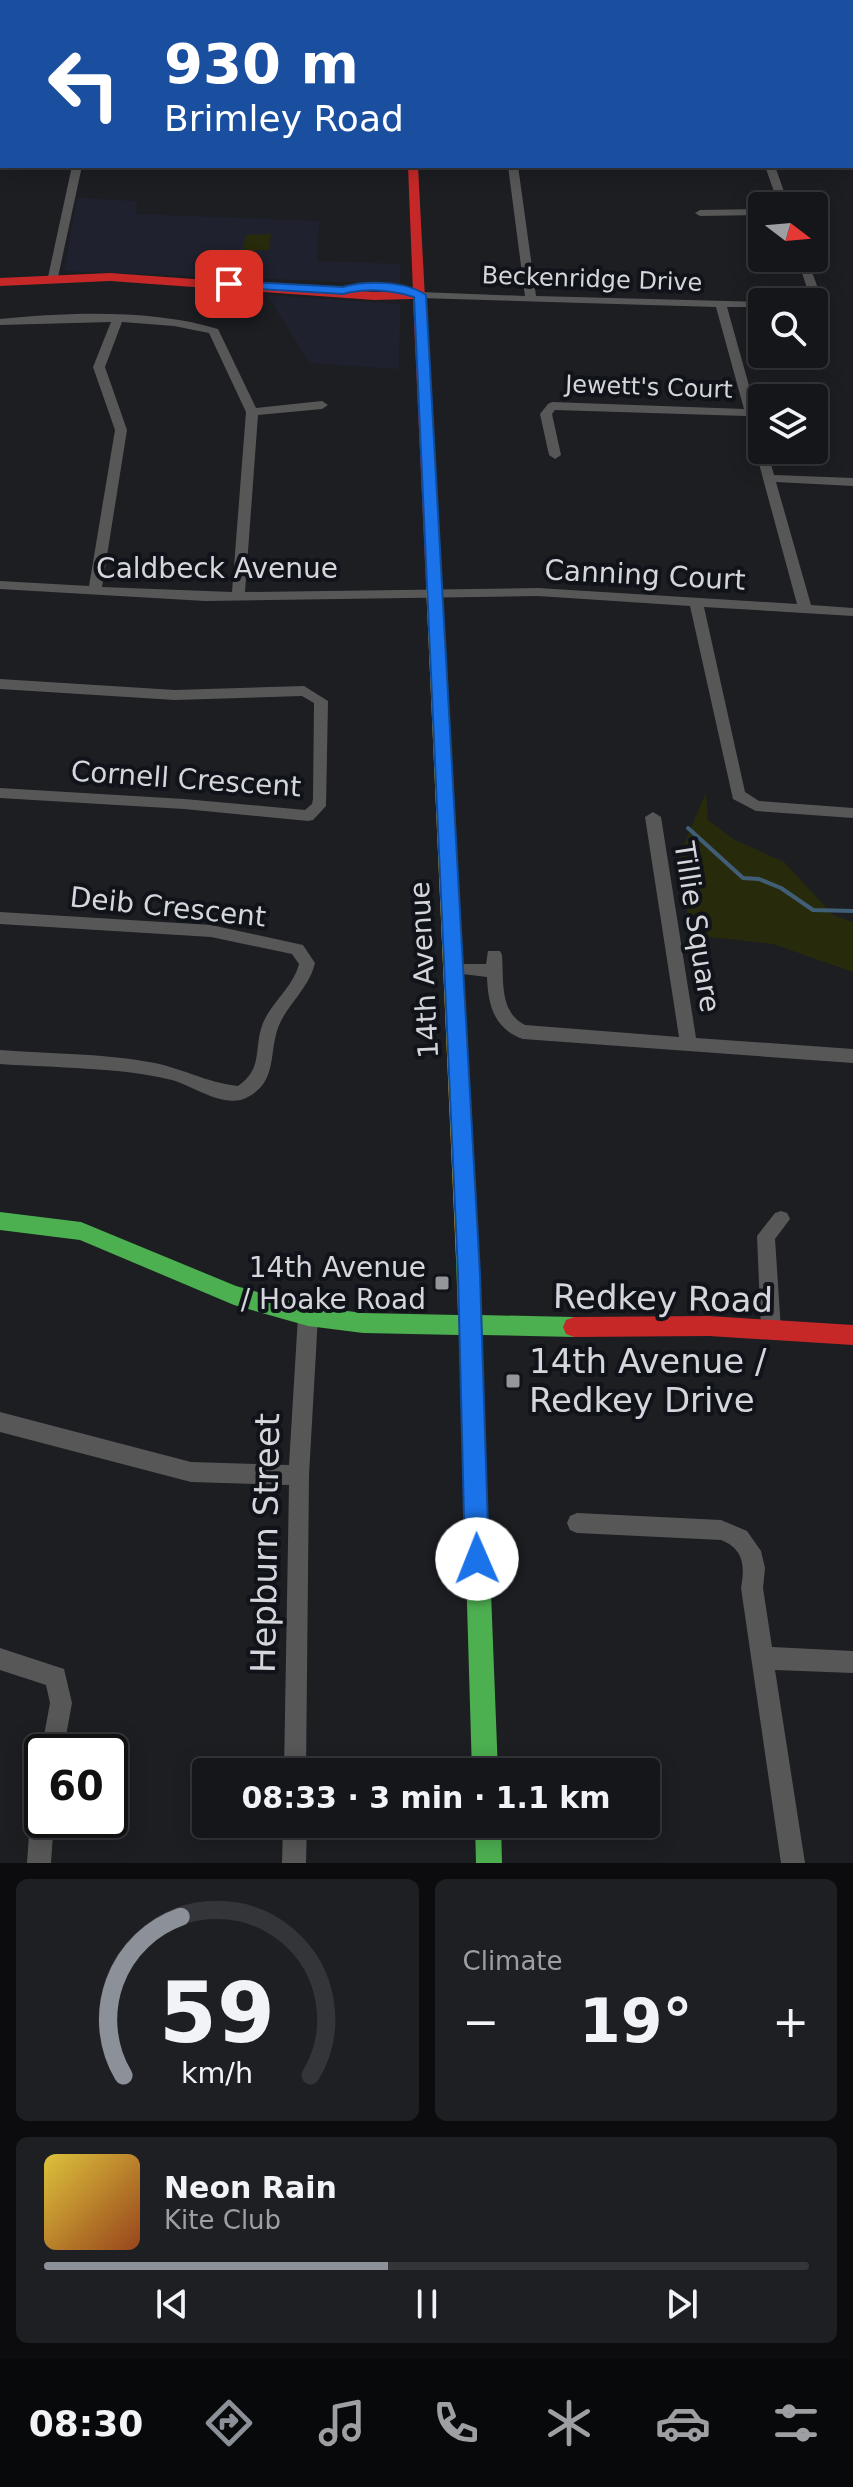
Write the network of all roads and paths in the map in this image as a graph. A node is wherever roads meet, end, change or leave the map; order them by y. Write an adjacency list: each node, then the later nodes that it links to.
1 (77, 168): 8 (street)
2 (413, 168): 10 (main road, 14th Avenue)
3 (513, 168): 11 (street)
4 (771, 168): 5 (street)
5 (779, 192)
6 (748, 212): 7 (street)
7 (700, 213)
8 (53, 277): 9 (main road); 10 (main road)
9 (0, 282)
10 (420, 295): 11 (street, Beckenridge Drive); 26 (main road, 14th Avenue)
11 (531, 299): 13 (street, Beckenridge Drive)
12 (748, 304): 13 (street, Beckenridge Drive)
13 (721, 305): 17 (street)
14 (117, 321): 15 (street); 18 (street); 25 (street)
15 (0, 322)
16 (322, 405): 18 (street)
17 (748, 406)
18 (252, 412): 27 (street)
19 (748, 413): 20 (street, Jewett's Court)
20 (555, 455)
21 (765, 464): 22 (street)
22 (769, 478): 23 (street); 29 (street)
23 (853, 482)
24 (0, 585): 25 (street, Caldbeck Avenue)
25 (95, 592): 27 (street, Caldbeck Avenue)
26 (434, 592): 27 (street, Caldbeck Avenue); 28 (street, Canning Court); 36 (main road, 14th Avenue)
27 (238, 595)
28 (696, 602): 29 (street, Canning Court); 33 (street)
29 (805, 609): 30 (street, Canning Court)
30 (853, 612)
31 (0, 684): 32 (street, Cornell Crescent)
32 (0, 793)
33 (853, 813)
34 (653, 817): 37 (street, Tillie Square)
35 (0, 918): 39 (street, Deib Crescent)
36 (452, 968): 37 (street, Tillie Square); 43 (main road, 14th Avenue)
37 (689, 1045): 38 (street, Tillie Square)
38 (853, 1056)
39 (0, 1057)
40 (781, 1219): 44 (street)
41 (0, 1221): 42 (main road, Redkey Road)
42 (308, 1316): 43 (main road, Redkey Road); 47 (street, Hepburn Street)
43 (471, 1327): 44 (main road, Redkey Road); 54 (main road, 14th Avenue)
44 (771, 1330): 45 (main road, Redkey Road)
45 (853, 1335)
46 (0, 1422): 47 (street)
47 (299, 1475): 53 (street, Hepburn Street)
48 (577, 1523): 49 (street)
49 (763, 1658): 51 (street); 61 (street)
50 (0, 1659): 52 (street)
51 (853, 1662)
52 (55, 1734)
53 (295, 1758)
54 (485, 1758)
55 (41, 1838): 58 (street)
56 (295, 1838): 59 (street)
57 (488, 1838): 60 (main road)
58 (39, 1863)
59 (294, 1863)
60 (489, 1863)
61 (793, 1863)

